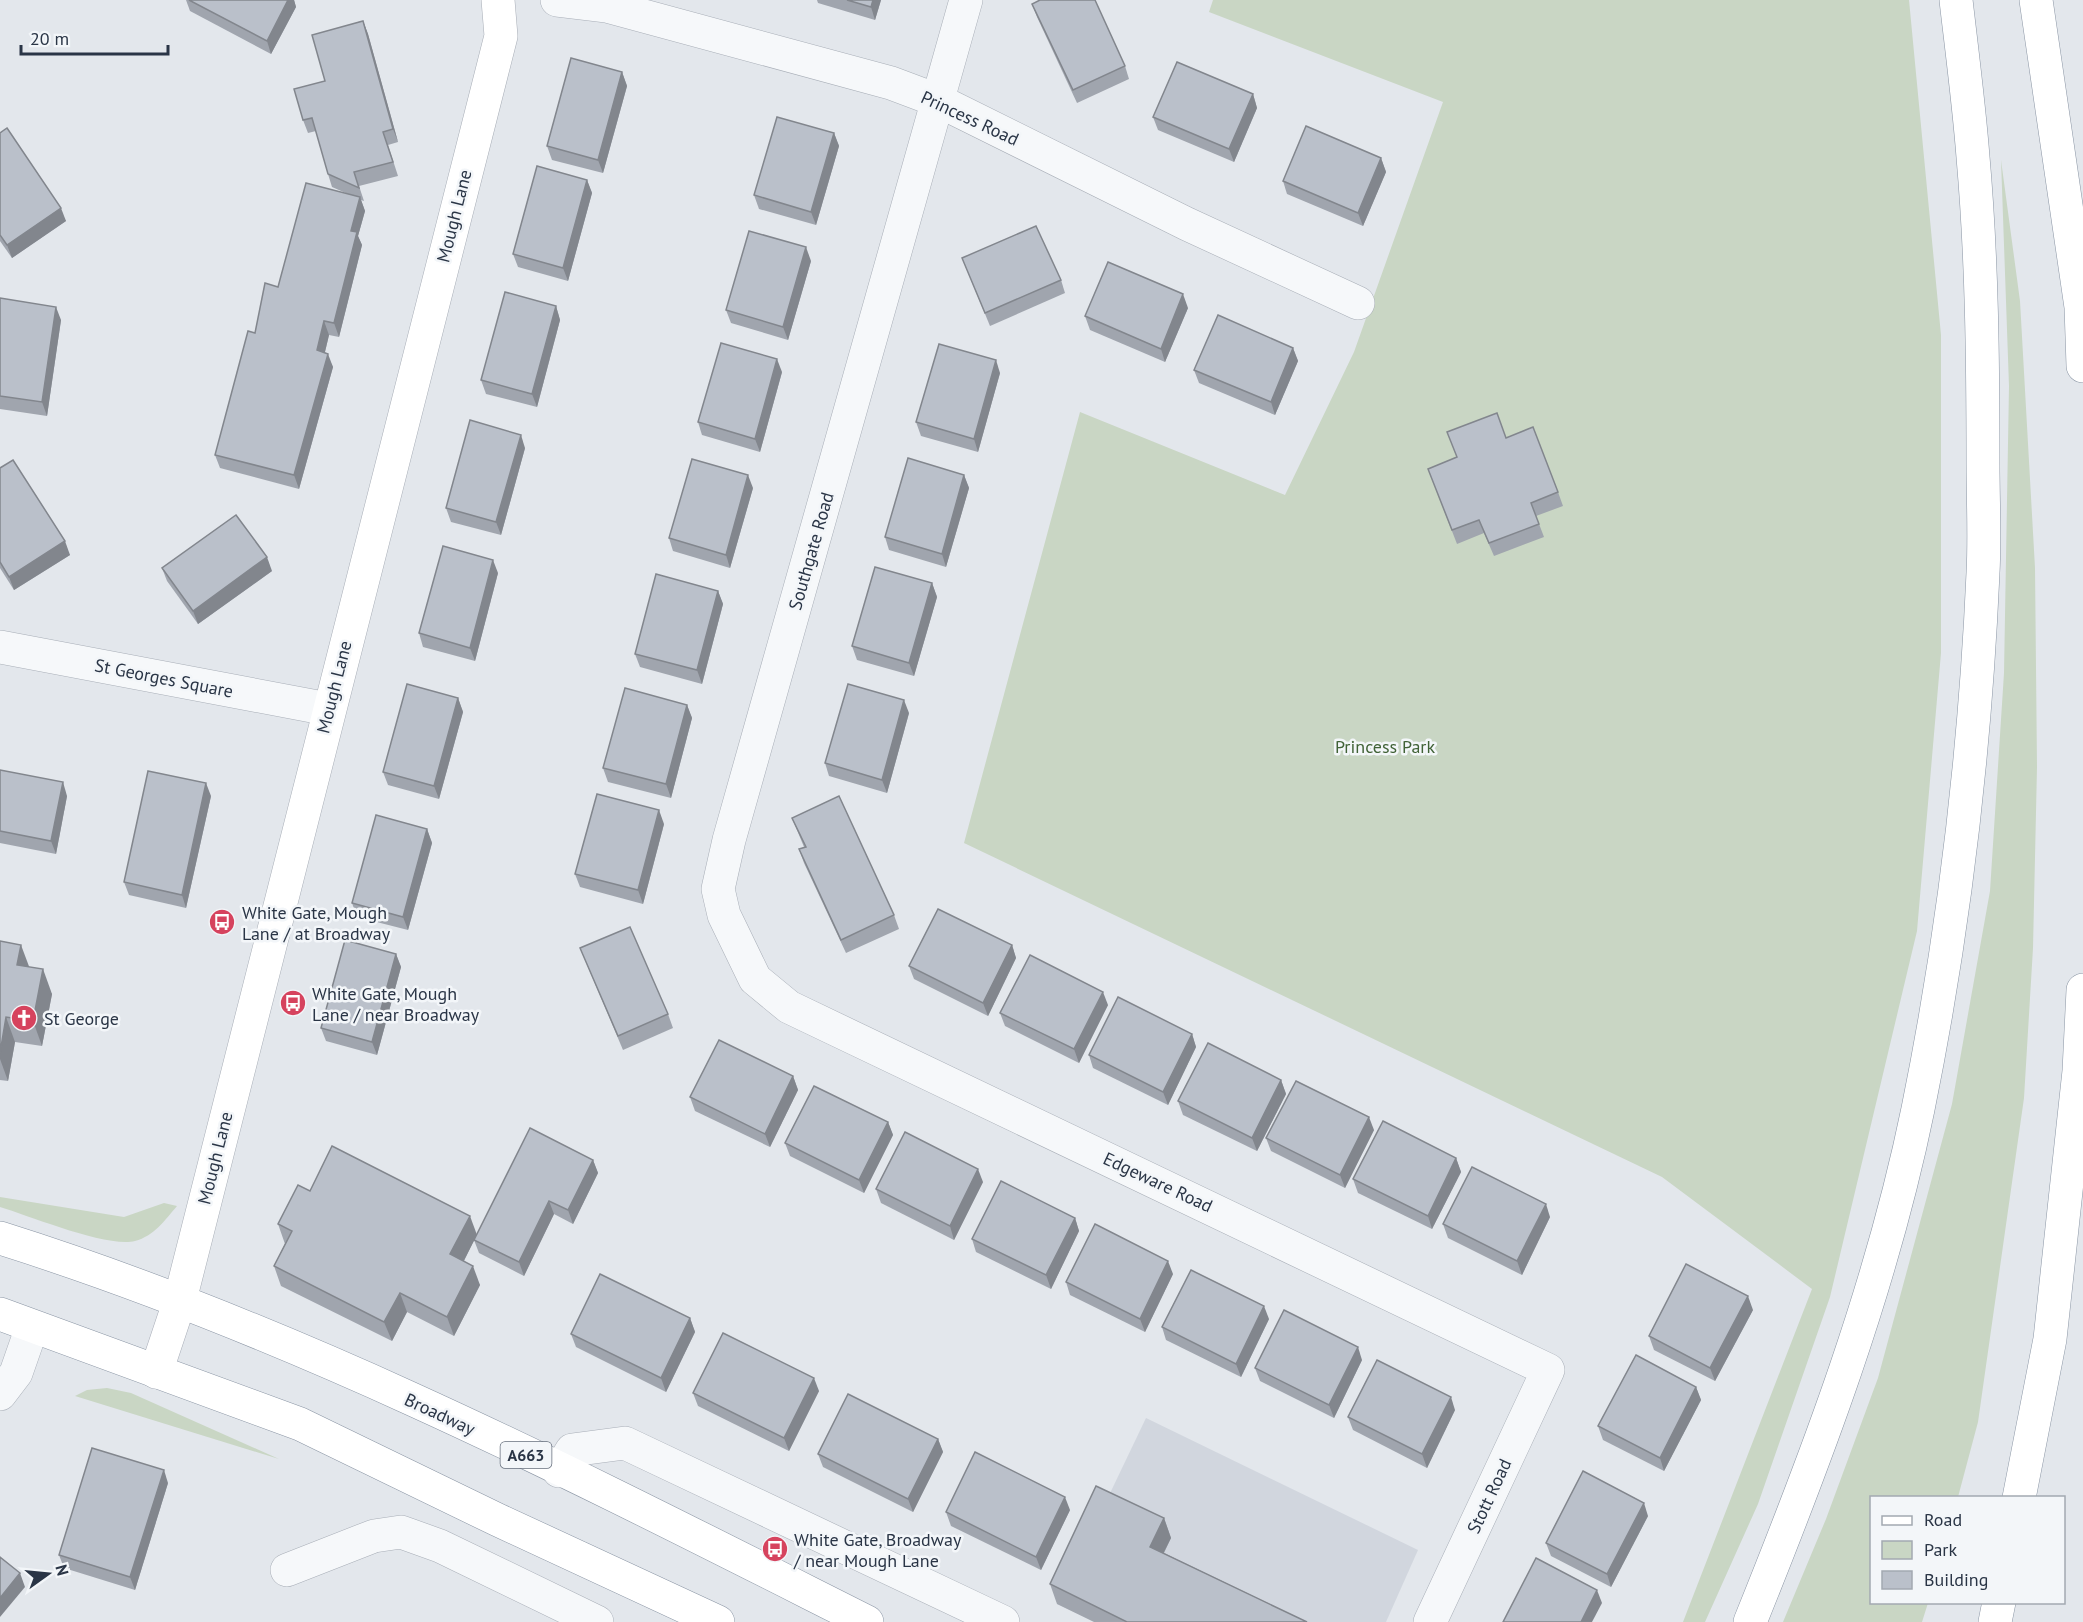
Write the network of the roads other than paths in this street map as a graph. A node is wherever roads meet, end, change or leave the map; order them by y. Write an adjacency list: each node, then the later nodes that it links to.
1 (498, 0): 10 (main road, Mough Lane)
2 (557, 0): 6 (street, Princess Road)
3 (966, 0): 6 (street, Southgate Road)
4 (1956, 0): 29 (main road)
5 (2036, 0): 8 (main road)
6 (939, 101): 7 (street, Princess Road); 12 (street, Southgate Road)
7 (1358, 303)
8 (2083, 366)
9 (0, 647): 10 (street, St Georges Square)
10 (328, 709): 14 (main road, Mough Lane)
11 (2083, 990): 21 (main road)
12 (770, 991): 17 (street, Edgeware Road)
13 (0, 1238): 14 (main road, Broadway / A663)
14 (180, 1299): 18 (main road, Mough Lane); 20 (main road, Broadway / A663)
15 (0, 1314): 16 (main road)
16 (32, 1326): 18 (main road); 19 (street)
17 (1548, 1370): 28 (street, Stott Road)
18 (156, 1372): 25 (main road)
19 (0, 1394)
20 (559, 1471): 26 (main road, Broadway / A663); 27 (street)
21 (2019, 1496)
22 (287, 1570): 24 (street)
23 (1999, 1604): 30 (main road)
24 (597, 1622)
25 (718, 1622)
26 (867, 1622)
27 (1002, 1622)
28 (1430, 1622)
29 (1750, 1622)
30 (1995, 1622)

